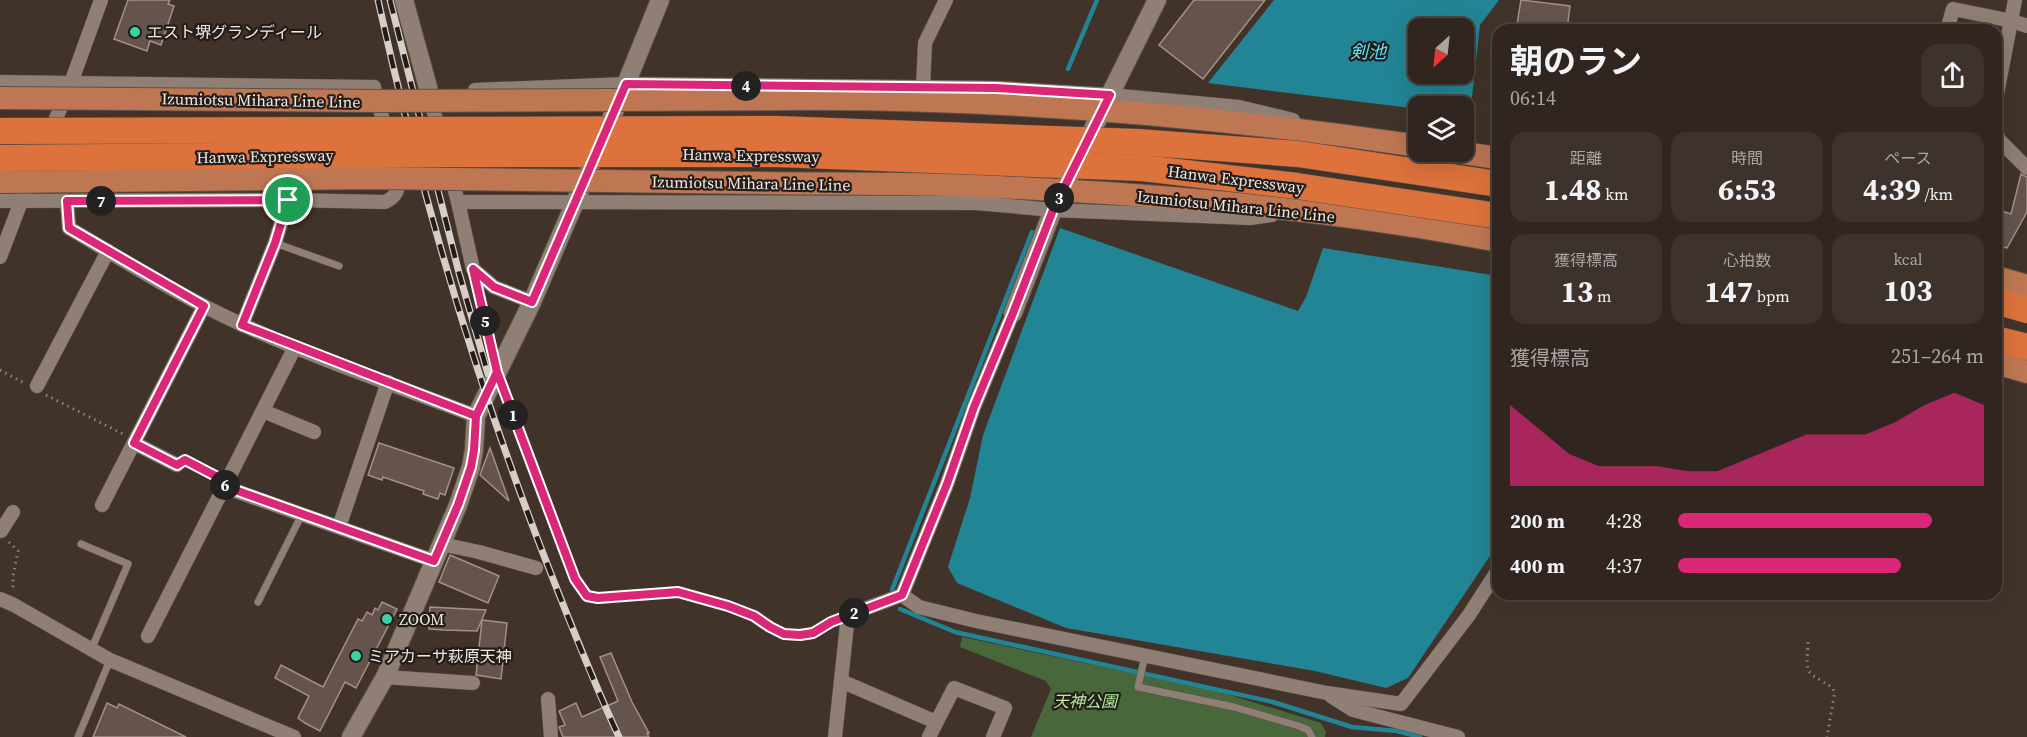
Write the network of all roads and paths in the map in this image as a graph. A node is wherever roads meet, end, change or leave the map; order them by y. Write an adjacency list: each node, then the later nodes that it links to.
1 (101, 0): 12 (street)
2 (404, 0): 15 (street)
3 (660, 0): 13 (street)
4 (946, 0): 14 (street)
5 (1157, 0): 17 (street)
6 (2015, 0): 7 (street)
7 (2012, 21): 8 (street); 9 (street); 10 (street)
8 (1949, 24)
9 (2027, 26)
10 (2002, 70)
11 (0, 82): 12 (street)
12 (71, 83): 27 (street); 30 (street)
13 (626, 84): 14 (street); 15 (street); 32 (street)
14 (923, 88): 17 (street)
15 (429, 91): 33 (street)
16 (0, 98): 17 (main road, Izumiotsu Mihara Line Line, bridge)
17 (1106, 102): 20 (main road, Izumiotsu Mihara Line Line); 28 (street)
18 (0, 131): 26 (highway, Hanwa Expressway, bridge)
19 (2002, 143): 24 (street)
20 (1408, 144)
21 (1474, 154): 22 (main road)
22 (1492, 157)
23 (0, 158): 34 (highway, Hanwa Expressway, bridge)
24 (2027, 168)
25 (0, 182): 28 (main road, Izumiotsu Mihara Line Line, bridge)
26 (1492, 183)
27 (288, 200): 31 (street); 36 (street)
28 (1058, 200): 32 (street); 35 (main road, Izumiotsu Mihara Line Line); 47 (street)
29 (0, 201): 30 (street)
30 (21, 201): 31 (street); 38 (street)
31 (67, 201): 37 (street)
32 (575, 201): 33 (street); 43 (street)
33 (458, 202): 40 (street)
34 (1492, 215)
35 (1492, 240)
36 (275, 243): 39 (lane); 48 (street)
37 (108, 251): 45 (street); 57 (street)
38 (0, 257)
39 (339, 266)
40 (473, 269): 43 (street); 54 (path)
41 (2002, 279): 42 (main road)
42 (2027, 286)
43 (532, 302): 54 (street)
44 (2002, 303): 46 (highway)
45 (204, 306): 48 (street); 61 (street)
46 (2027, 310)
47 (1013, 313): 73 (street)
48 (242, 325): 50 (street)
49 (2002, 341): 51 (highway)
50 (295, 347): 56 (street); 58 (street)
51 (2027, 347)
52 (2002, 365): 55 (main road)
53 (0, 370): 57 (path)
54 (497, 372): 59 (street); 77 (path)
55 (2027, 372)
56 (388, 382): 59 (street); 67 (street)
57 (37, 388): 61 (path)
58 (263, 411): 60 (street); 63 (street)
59 (476, 416): 70 (street)
60 (314, 432)
61 (135, 442): 62 (street); 64 (street)
62 (177, 465): 63 (path)
63 (225, 484): 66 (street); 78 (street)
64 (102, 505)
65 (13, 512): 68 (street)
66 (302, 514): 67 (street); 75 (lane)
67 (339, 527): 70 (street)
68 (1, 530): 76 (path)
69 (81, 544): 80 (lane)
70 (438, 553): 71 (street); 83 (street)
71 (536, 568)
72 (1492, 579): 86 (street)
73 (902, 595): 77 (street); 81 (street)
74 (0, 599): 76 (street)
75 (258, 602)
76 (14, 605): 80 (street)
77 (848, 615): 84 (street)
78 (148, 636)
79 (1808, 642): 98 (path)
80 (91, 650): 82 (street)
81 (1145, 656): 86 (street); 96 (lane)
82 (110, 660): 89 (lane); 90 (street)
83 (385, 677): 85 (street); 91 (street)
84 (841, 681): 88 (street); 93 (street)
85 (473, 683)
86 (1327, 693): 97 (street)
87 (548, 699): 92 (street)
88 (936, 722): 94 (street); 95 (street)
89 (78, 737)
90 (294, 737)
91 (351, 737)
92 (551, 737)
93 (835, 737)
94 (929, 737)
95 (993, 737)
96 (1312, 737)
97 (1458, 737)
98 (1827, 737)

